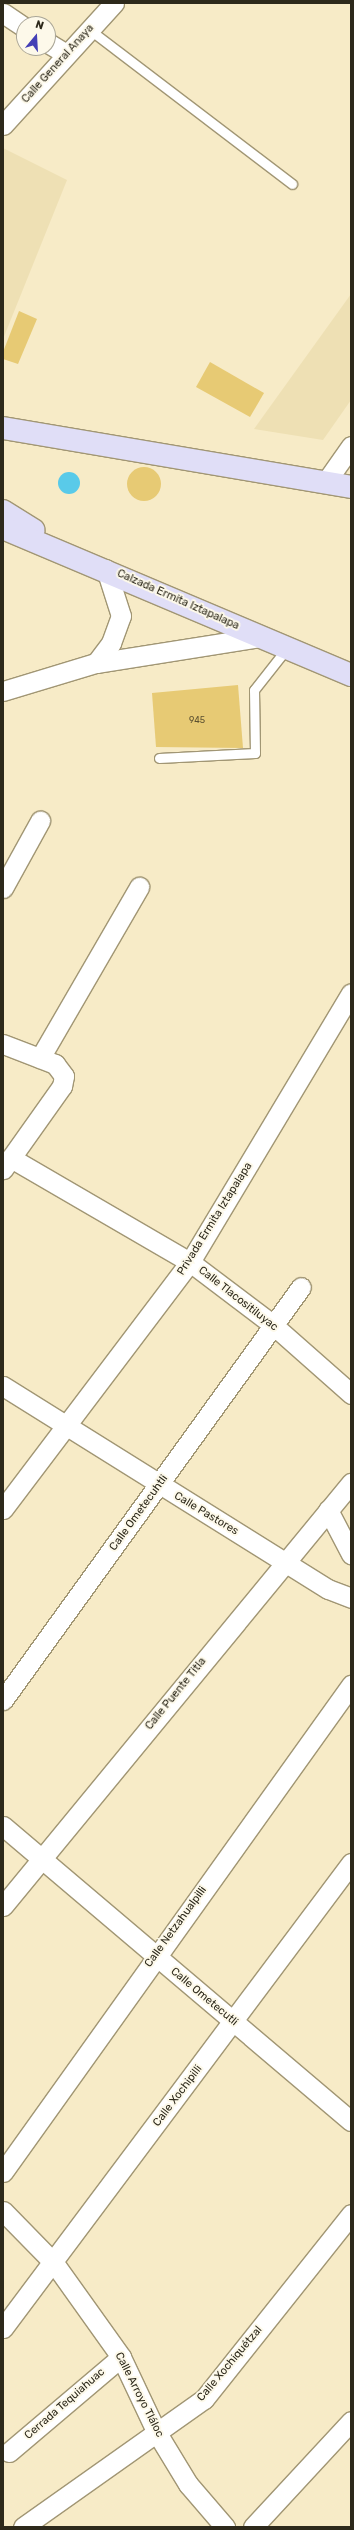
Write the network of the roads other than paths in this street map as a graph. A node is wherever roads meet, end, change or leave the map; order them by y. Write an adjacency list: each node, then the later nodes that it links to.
1 (114, 3): 4 (street, Calle General Anaya)
2 (3, 13): 3 (street)
3 (16, 22)
4 (90, 30): 6 (street, Calle General Anaya); 8 (lane)
5 (56, 47): 6 (street)
6 (66, 54): 7 (street, Calle General Anaya)
7 (3, 125)
8 (292, 184)
9 (4, 429): 11 (main road)
10 (351, 446): 11 (street)
11 (325, 483): 12 (main road)
12 (351, 487)
13 (3, 510): 15 (main road)
14 (3, 528): 15 (main road, Calzada Ermita Iztapalapa)
15 (55, 548): 16 (main road, Calzada Ermita Iztapalapa)
16 (106, 569): 17 (main road, Calzada Ermita Iztapalapa); 19 (street)
17 (261, 637): 18 (main road, Calzada Ermita Iztapalapa); 19 (street)
18 (287, 648): 20 (main road, Calzada Ermita Iztapalapa); 22 (lane)
19 (96, 663): 21 (street)
20 (351, 675)
21 (3, 692)
22 (159, 758)
23 (40, 821): 25 (street)
24 (138, 887): 28 (street)
25 (3, 888)
26 (351, 993): 30 (street, Privada Ermita Iztapalapa)
27 (3, 1044): 28 (street)
28 (40, 1058): 29 (street)
29 (7, 1164): 30 (street, Calle Tlacositiluyac)
30 (190, 1262): 32 (street, Calle Tlacositiluyac); 35 (street, Privada Ermita Iztapalapa)
31 (301, 1287): 32 (street, Calle Ometecuhtli)
32 (272, 1324): 34 (street, Calle Tlacositiluyac); 37 (street, Calle Ometecuhtli)
33 (3, 1386): 35 (street, Calle Pastores)
34 (351, 1394)
35 (66, 1425): 37 (street, Calle Pastores); 38 (street, Privada Ermita Iztapalapa)
36 (351, 1483): 39 (street, Calle Puente Titla)
37 (159, 1486): 41 (street, Calle Pastores); 44 (street, Calle Ometecuhtli)
38 (3, 1509)
39 (328, 1510): 40 (street); 41 (street, Calle Puente Titla)
40 (351, 1554)
41 (285, 1561): 42 (street, Calle Pastores); 46 (street, Calle Puente Titla)
42 (351, 1598)
43 (351, 1685): 49 (street, Calle Netzahualpilli)
44 (3, 1700)
45 (3, 1826): 46 (street, Calle Ometecutli)
46 (42, 1859): 48 (street, Calle Puente Titla); 49 (street, Calle Ometecutli)
47 (351, 1863): 50 (street, Calle Xochipilli)
48 (3, 1906)
49 (155, 1956): 50 (street, Calle Ometecutli); 52 (street, Calle Netzahualpilli)
50 (234, 2022): 51 (street, Calle Ometecutli); 55 (street, Calle Xochipilli)
51 (351, 2121)
52 (3, 2172)
53 (3, 2211): 55 (street, Calle Arroyo Tláloc)
54 (351, 2214): 59 (street, Calle Xochiquétzal)
55 (54, 2263): 56 (street, Calle Xochipilli); 57 (street, Calle Arroyo Tláloc)
56 (3, 2328)
57 (121, 2357): 59 (street, Calle Arroyo Tláloc); 60 (street, Cerrada Tequiahuac)
58 (351, 2420): 63 (street)
59 (157, 2433): 61 (street, Calle Xochiquétzal); 62 (street, Calle Arroyo Tláloc)
60 (9, 2452)
61 (23, 2527)
62 (225, 2527)
63 (253, 2527)

